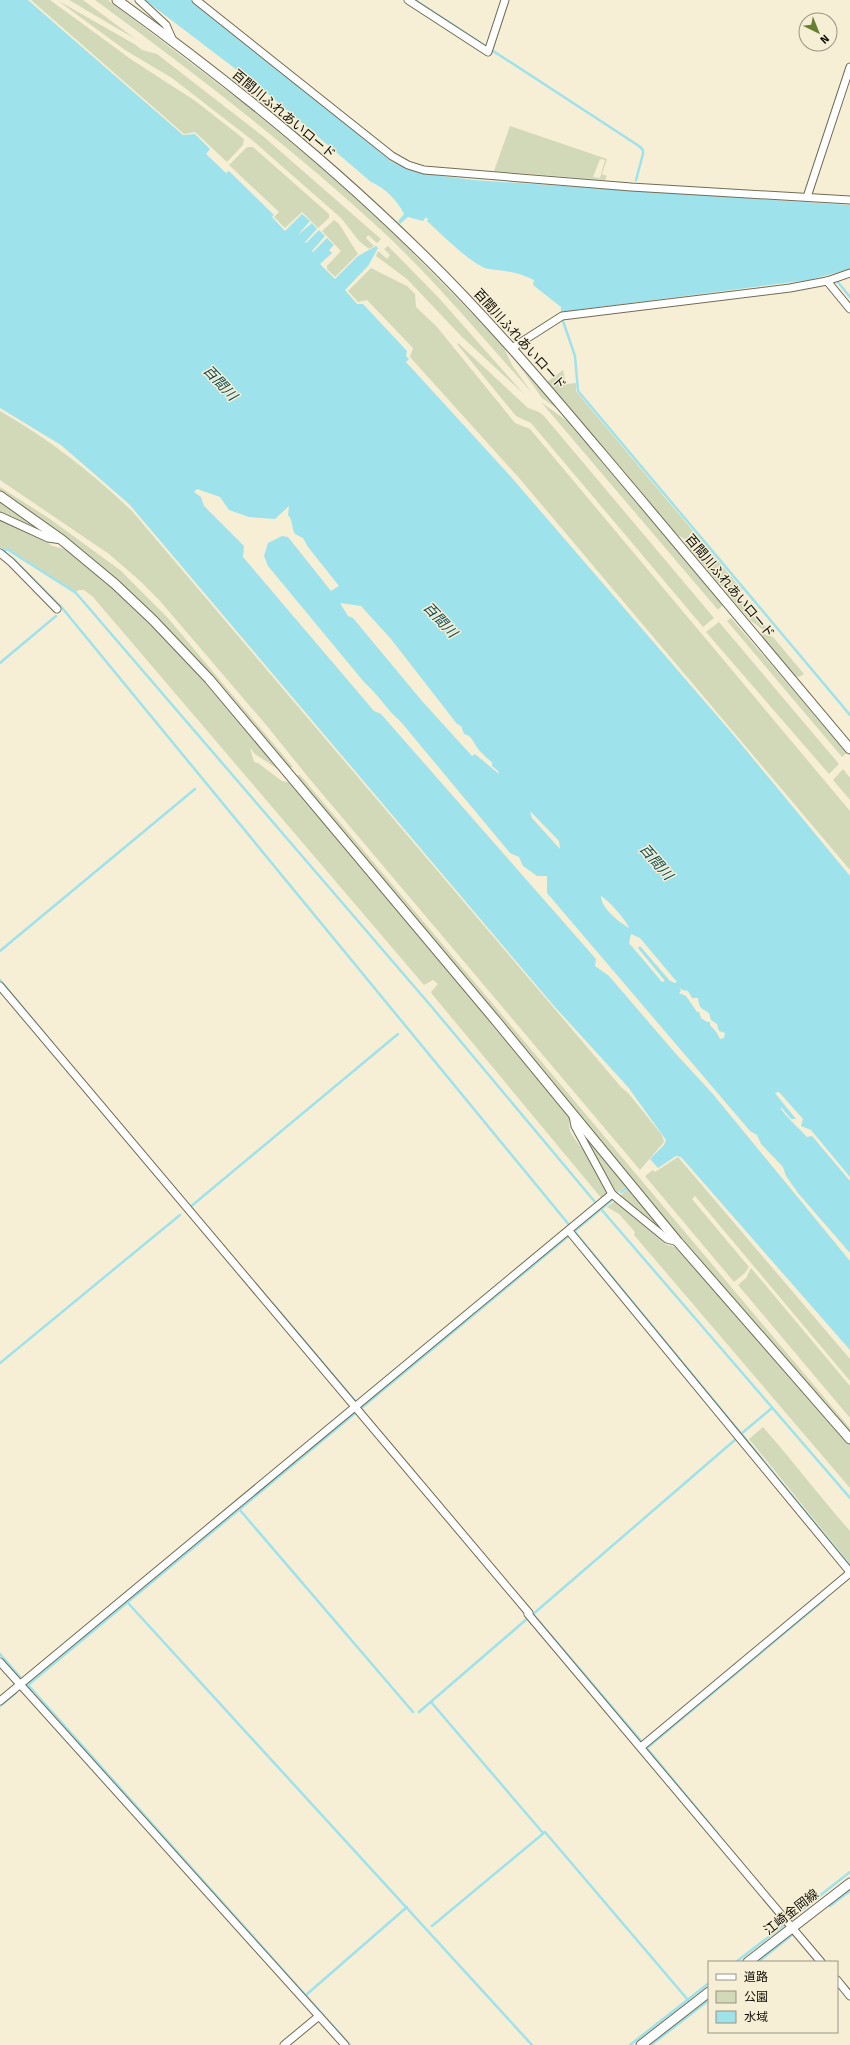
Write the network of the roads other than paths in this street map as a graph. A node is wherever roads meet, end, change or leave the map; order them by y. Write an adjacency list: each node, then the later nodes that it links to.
1 (117, 0): 6 (street, 百間川ふれあいロード)
2 (139, 0): 6 (street)
3 (196, 0): 8 (street)
4 (408, 0): 5 (street)
5 (505, 0)
6 (173, 41): 13 (street, 百間川ふれあいロード)
7 (850, 67): 8 (street)
8 (807, 197): 9 (street)
9 (850, 200)
10 (850, 273): 11 (street)
11 (828, 280): 12 (street); 13 (street)
12 (850, 309)
13 (512, 348): 19 (street, 百間川ふれあいロード)
14 (0, 496): 16 (street)
15 (0, 516): 16 (street)
16 (62, 540): 21 (street)
17 (0, 553): 18 (street)
18 (56, 609)
19 (850, 749)
20 (0, 986): 25 (street)
21 (573, 1116): 22 (street); 24 (street)
22 (612, 1194): 23 (street); 24 (street)
23 (571, 1232): 25 (street); 27 (street)
24 (678, 1242): 26 (street)
25 (357, 1410): 29 (street); 31 (street)
26 (850, 1439)
27 (850, 1572): 31 (street)
28 (0, 1662): 29 (street)
29 (20, 1685): 30 (street); 39 (street)
30 (0, 1701)
31 (641, 1747): 33 (street)
32 (850, 1883): 33 (street, 江崎金岡線)
33 (792, 1928): 34 (street, 江崎金岡線); 35 (street)
34 (749, 1961)
35 (820, 1961)
36 (838, 1981): 38 (street)
37 (708, 1993): 42 (street)
38 (850, 1996)
39 (319, 2016): 40 (street); 41 (street)
40 (284, 2045)
41 (345, 2045)
42 (641, 2045)

